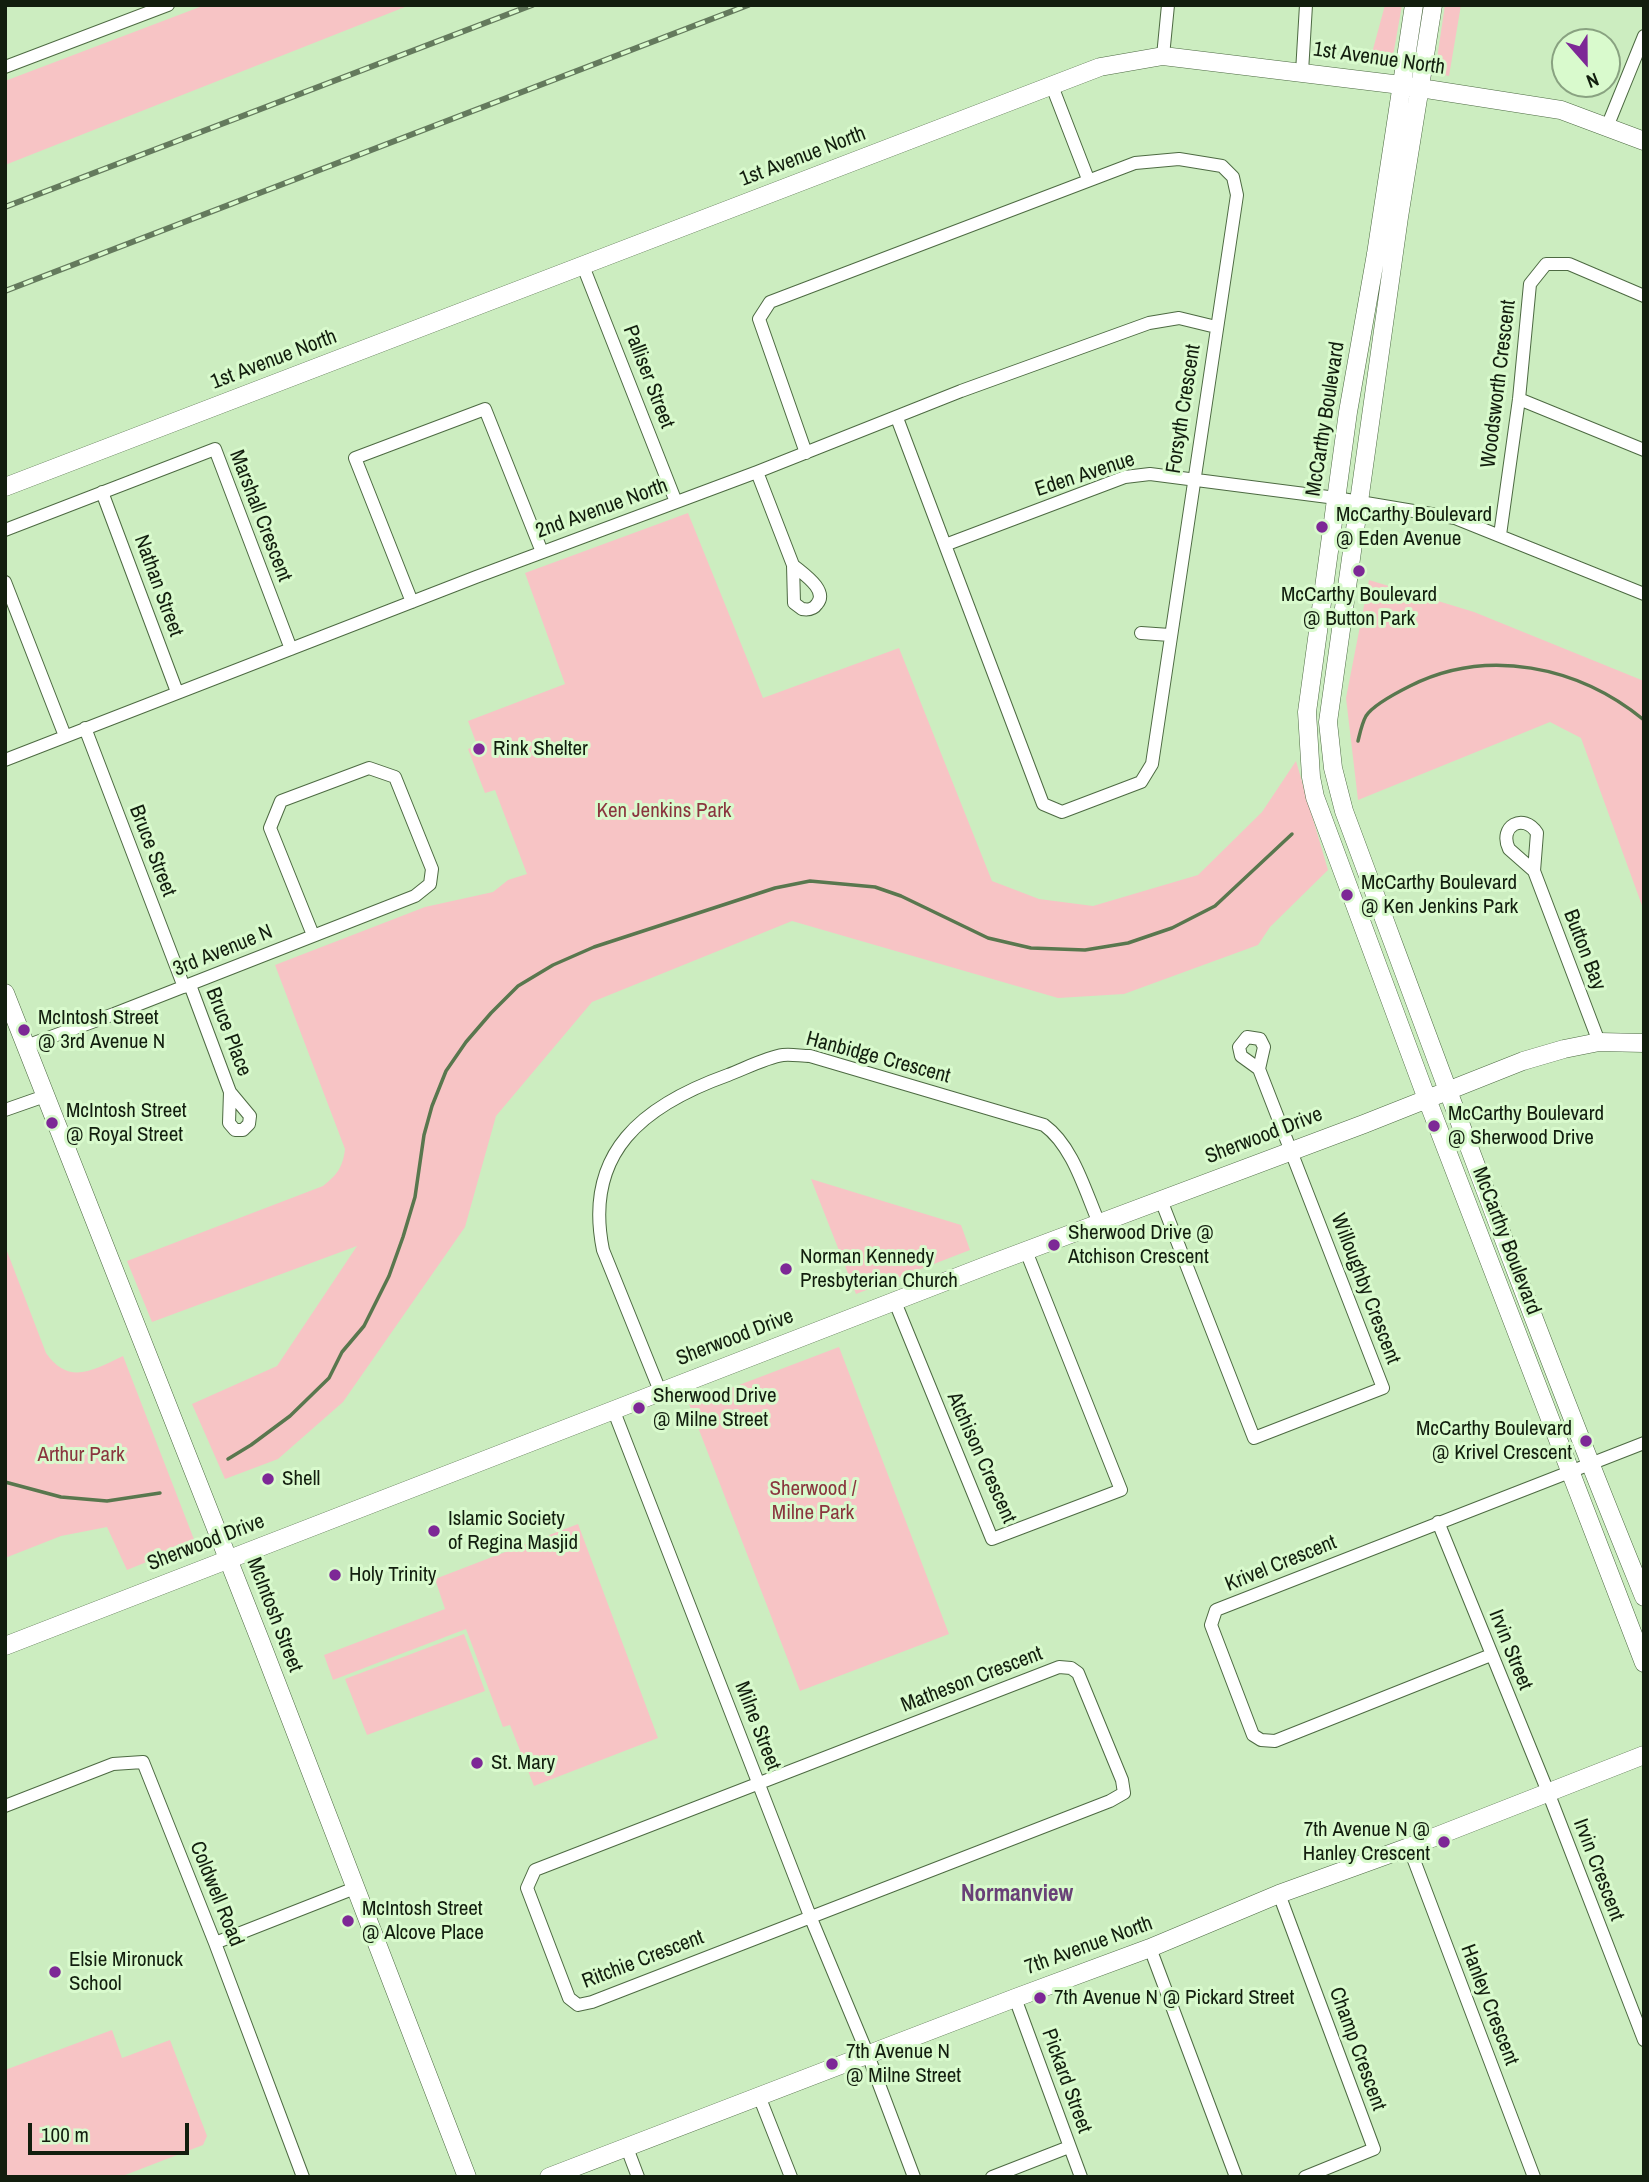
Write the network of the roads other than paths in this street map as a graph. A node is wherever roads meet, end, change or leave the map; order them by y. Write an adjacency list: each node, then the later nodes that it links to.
1 (168, 5): 8 (street)
2 (1168, 5): 7 (street)
3 (1306, 5): 9 (street)
4 (1414, 5): 10 (main road, McCarthy Boulevard)
5 (1433, 5): 12 (main road, McCarthy Boulevard)
6 (1644, 36): 13 (street)
7 (1163, 56): 9 (main road, 1st Avenue North); 11 (main road, 1st Avenue North)
8 (5, 67)
9 (1302, 72): 10 (main road, 1st Avenue North)
10 (1401, 85): 12 (main road, 1st Avenue North); 27 (main road, McCarthy Boulevard)
11 (1052, 86): 15 (street); 16 (main road, 1st Avenue North)
12 (1420, 87): 13 (main road, 1st Avenue North); 29 (main road, McCarthy Boulevard)
13 (1607, 127): 14 (main road, 1st Avenue North)
14 (1644, 141)
15 (1088, 179): 18 (street, Forsyth Crescent); 22 (street, Forsyth Crescent)
16 (583, 266): 25 (main road, 1st Avenue North); 28 (street, Palliser Street)
17 (1644, 296): 19 (street, Woodsworth Crescent)
18 (1216, 327): 20 (street, 2nd Avenue North); 24 (street, Forsyth Crescent)
19 (1518, 399): 21 (street); 31 (street, Woodsworth Crescent)
20 (897, 418): 22 (street, 2nd Avenue North); 32 (street, Forsyth Crescent)
21 (1644, 450)
22 (806, 453): 23 (street, 2nd Avenue North)
23 (757, 472): 28 (street, 2nd Avenue North); 34 (street)
24 (1193, 478): 27 (street, Eden Avenue); 32 (street, Eden Avenue); 39 (street, Forsyth Crescent)
25 (5, 487)
26 (102, 492): 30 (street, Marshall Crescent); 40 (street, Marshall Crescent); 41 (street, Nathan Street)
27 (1336, 498): 29 (street, Eden Avenue); 56 (main road, McCarthy Boulevard)
28 (676, 502): 33 (street, 2nd Avenue North)
29 (1358, 502): 31 (street, Eden Avenue); 53 (main road, McCarthy Boulevard)
30 (5, 530)
31 (1500, 536): 36 (street, Eden Avenue)
32 (945, 545): 39 (street, Forsyth Crescent)
33 (542, 552): 37 (street, 2nd Avenue North); 37 (street)
34 (793, 565)
35 (5, 582): 43 (street)
36 (1644, 594)
37 (412, 602): 40 (street, 2nd Avenue North)
38 (1141, 633): 39 (street)
39 (1170, 635)
40 (290, 649): 41 (street, 2nd Avenue North)
41 (177, 692): 42 (street, 2nd Avenue North)
42 (85, 728): 43 (street, 2nd Avenue North); 47 (street, Bruce Street)
43 (65, 736): 44 (street, 2nd Avenue North)
44 (5, 760)
45 (1534, 871): 49 (street, Button Bay)
46 (313, 935): 46 (street, 3rd Avenue N); 47 (street, 3rd Avenue N)
47 (187, 986): 51 (street, 3rd Avenue N); 54 (street, Bruce Place)
48 (5, 993): 51 (main road, McIntosh Street)
49 (1599, 1042): 50 (main road, Sherwood Drive); 53 (main road, Sherwood Drive)
50 (1644, 1042)
51 (26, 1046): 55 (main road, McIntosh Street)
52 (1259, 1069): 58 (street)
53 (1448, 1091): 56 (main road, Sherwood Drive); 66 (main road, McCarthy Boulevard)
54 (230, 1092)
55 (45, 1096): 57 (street); 69 (main road, McIntosh Street)
56 (1427, 1099): 58 (main road, Sherwood Drive); 67 (main road, McCarthy Boulevard)
57 (5, 1110)
58 (1290, 1150): 59 (main road, Sherwood Drive); 59 (street, Willoughby Crescent)
59 (1161, 1200): 60 (main road, Sherwood Drive)
60 (1099, 1223): 61 (main road, Sherwood Drive); 63 (street, Hanbidge Crescent)
61 (1026, 1251): 62 (main road, Sherwood Drive); 62 (street, Atchison Crescent)
62 (894, 1302): 63 (main road, Sherwood Drive)
63 (660, 1391): 64 (main road, Sherwood Drive)
64 (613, 1409): 69 (main road, Sherwood Drive); 75 (street, Milne Street)
65 (1644, 1443): 66 (street, Krivel Crescent)
66 (1589, 1463): 67 (street, Krivel Crescent); 70 (main road, McCarthy Boulevard)
67 (1569, 1471): 68 (street, Krivel Crescent); 73 (main road, McCarthy Boulevard)
68 (1438, 1522): 72 (street, Irvin Street); 72 (street, Krivel Crescent)
69 (227, 1559): 71 (main road, Sherwood Drive); 79 (main road, McIntosh Street)
70 (1644, 1597)
71 (5, 1646)
72 (1491, 1656): 76 (street, Irvin Street)
73 (1644, 1663)
74 (1644, 1755): 76 (main road, 7th Avenue North)
75 (758, 1783): 81 (street, Milne Street); 81 (street, Ritchie Crescent); 81 (street, Matheson Crescent)
76 (1548, 1793): 78 (main road, 7th Avenue North); 85 (street, Irvin Crescent)
77 (5, 1806): 82 (street, Coldwell Road)
78 (1409, 1847): 80 (main road, 7th Avenue North); 100 (street, Hanley Crescent)
79 (355, 1888): 82 (street); 91 (main road, McIntosh Street)
80 (1279, 1894): 83 (main road, 7th Avenue North); 99 (street, Champ Crescent)
81 (810, 1916): 86 (street, Milne Street)
82 (215, 1943): 90 (street, Coldwell Road)
83 (1150, 1948): 84 (main road, 7th Avenue North); 98 (street)
84 (1015, 1998): 86 (main road, 7th Avenue North); 88 (street, Pickard Street)
85 (1644, 2040)
86 (868, 2055): 87 (main road, 7th Avenue North); 95 (street, Milne Street)
87 (759, 2096): 89 (main road, 7th Avenue North); 94 (street)
88 (1069, 2147): 96 (street); 97 (street, Pickard Street)
89 (627, 2148): 92 (main road, 7th Avenue North); 93 (street)
90 (303, 2177)
91 (467, 2177)
92 (549, 2177)
93 (638, 2177)
94 (791, 2177)
95 (914, 2177)
96 (992, 2177)
97 (1081, 2177)
98 (1236, 2177)
99 (1306, 2177)
100 (1534, 2177)

